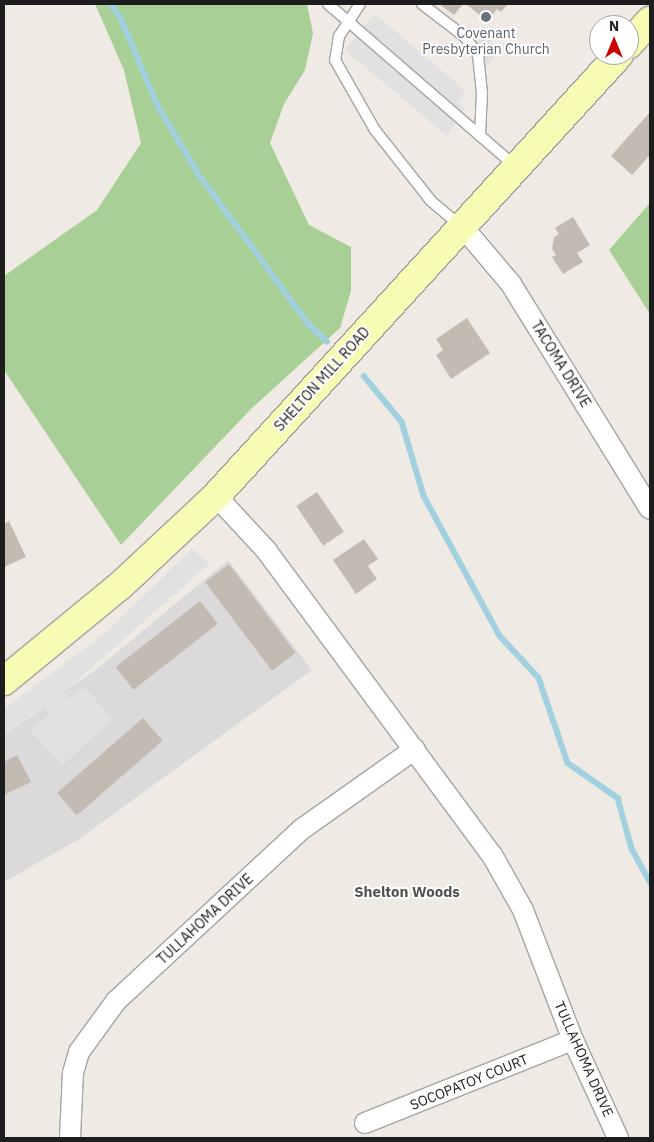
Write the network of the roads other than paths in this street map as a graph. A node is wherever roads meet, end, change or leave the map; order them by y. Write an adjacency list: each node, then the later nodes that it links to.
1 (328, 4): 4 (lane)
2 (360, 4): 4 (lane)
3 (422, 4): 8 (lane)
4 (347, 20): 8 (lane); 10 (lane)
5 (650, 21): 6 (street)
6 (639, 33)
7 (610, 65): 9 (street, SHELTON MILL ROAD)
8 (480, 136): 9 (lane)
9 (516, 167): 10 (street, SHELTON MILL ROAD)
10 (462, 226): 11 (street, SHELTON MILL ROAD); 12 (street, TACOMA DRIVE)
11 (216, 496): 13 (street, SHELTON MILL ROAD); 14 (street, TULLAHOMA DRIVE)
12 (650, 508)
13 (6, 675)
14 (415, 748): 15 (street, TULLAHOMA DRIVE); 17 (street, TULLAHOMA DRIVE)
15 (573, 1040): 16 (street, SOCOPATOY COURT); 18 (street, TULLAHOMA DRIVE)
16 (365, 1123)
17 (70, 1138)
18 (618, 1138)

